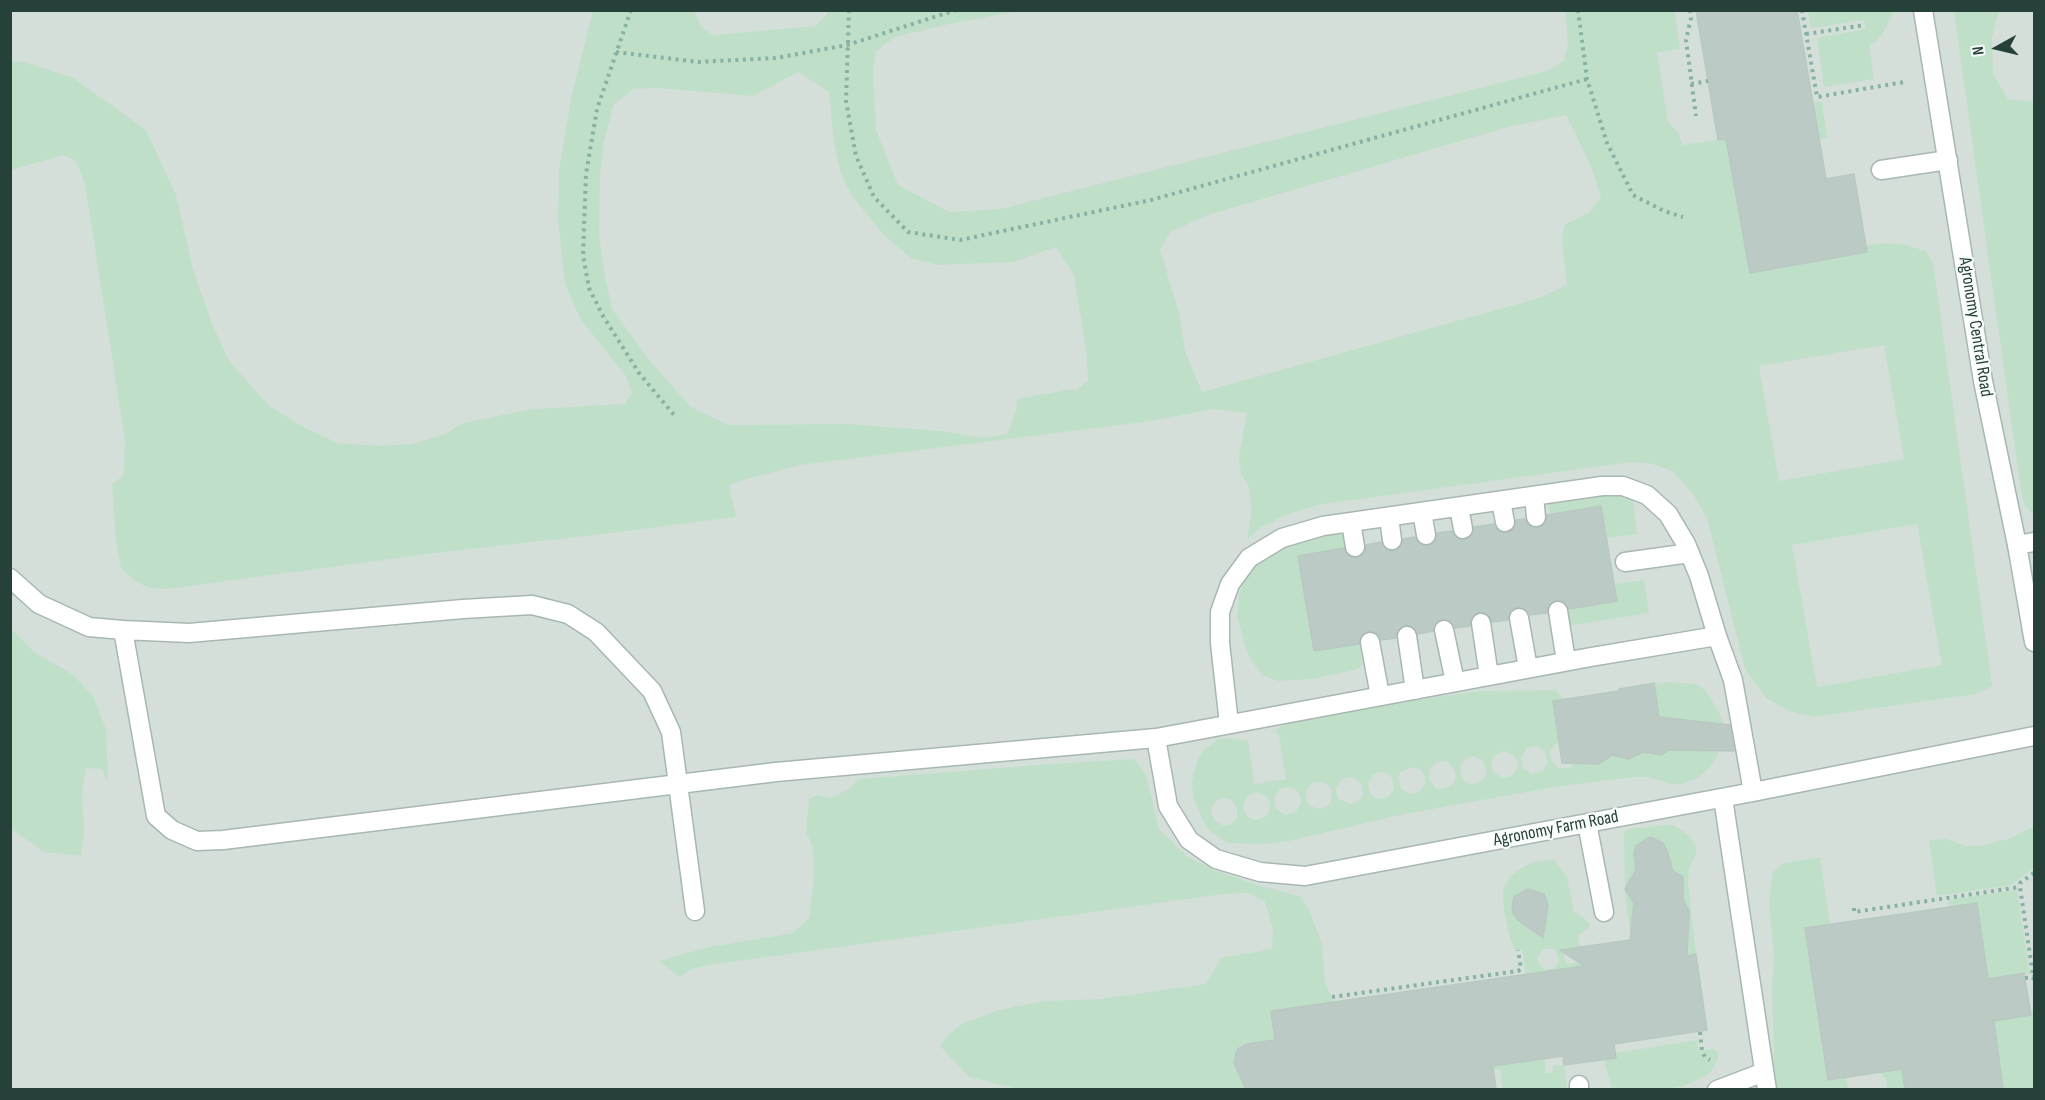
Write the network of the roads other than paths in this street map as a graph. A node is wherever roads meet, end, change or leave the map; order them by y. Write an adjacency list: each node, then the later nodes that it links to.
1 (1923, 10): 2 (street, Agronomy Central Road)
2 (1948, 160): 3 (street); 15 (street, Agronomy Central Road)
3 (1881, 170)
4 (1534, 496): 5 (street); 9 (street); 17 (street)
5 (1501, 501): 6 (street); 11 (street)
6 (1459, 507): 7 (street); 12 (street)
7 (1422, 512): 8 (street); 13 (street)
8 (1389, 517): 10 (street); 14 (street)
9 (1536, 517)
10 (1351, 522): 16 (street); 35 (street)
11 (1505, 522)
12 (1463, 529)
13 (1426, 535)
14 (1392, 540)
15 (2026, 544): 28 (street, Agronomy Central Road)
16 (1355, 547)
17 (1690, 553): 18 (street); 26 (street)
18 (1625, 562)
19 (10, 578): 23 (street)
20 (1558, 611): 29 (street)
21 (1519, 618): 30 (street)
22 (1480, 623): 31 (street)
23 (123, 630): 38 (street); 38 (street)
24 (1444, 630): 32 (street)
25 (1407, 636): 33 (street)
26 (1717, 636): 29 (street); 39 (street)
27 (1370, 642): 34 (street)
28 (2034, 642)
29 (1566, 661): 30 (street)
30 (1528, 668): 31 (street)
31 (1489, 676): 32 (street)
32 (1455, 682): 33 (street)
33 (1415, 690): 34 (street)
34 (1380, 696): 35 (street)
35 (1229, 724): 37 (street)
36 (2034, 736): 39 (street, Agronomy Farm Road)
37 (1156, 738): 38 (street); 41 (street, Agronomy Farm Road)
38 (679, 784): 42 (street)
39 (1753, 792): 40 (street, Agronomy Farm Road)
40 (1723, 798): 41 (street, Agronomy Farm Road); 44 (street)
41 (1587, 823): 43 (street)
42 (695, 911)
43 (1604, 912)
44 (1765, 1081): 45 (street)
45 (1717, 1089)

